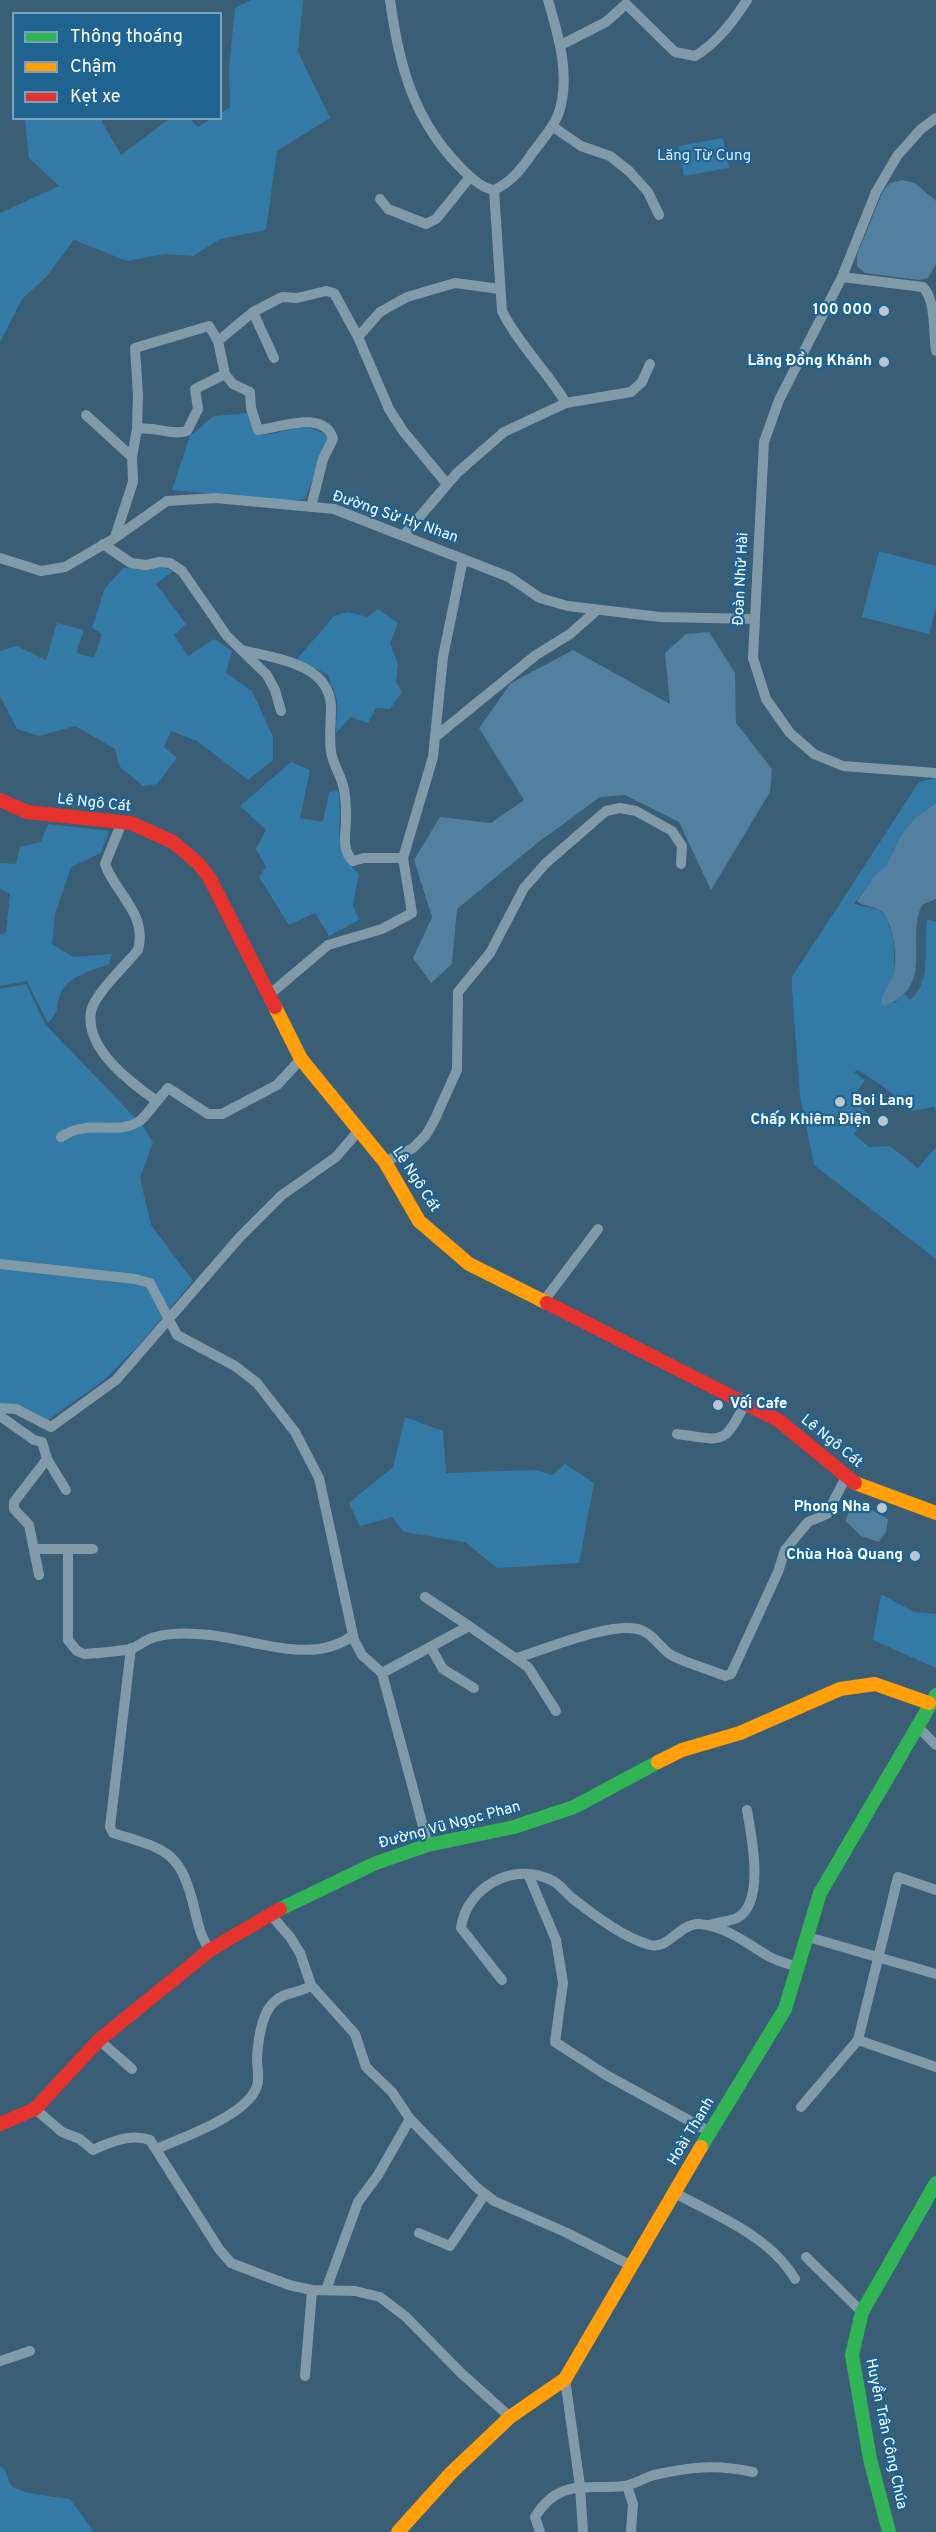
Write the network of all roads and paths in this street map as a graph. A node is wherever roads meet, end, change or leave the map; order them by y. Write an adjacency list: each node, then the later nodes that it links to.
1 (390, 0): 7 (street)
2 (548, 0): 4 (street)
3 (747, 0): 4 (street)
4 (561, 45): 6 (street)
5 (936, 118): 11 (street, Đoàn Nhữ Hài)
6 (552, 126): 8 (street); 10 (street)
7 (470, 177): 8 (street); 9 (street)
8 (494, 190): 12 (street)
9 (380, 199)
10 (659, 215)
11 (842, 277): 16 (street); 32 (street, Đoàn Nhữ Hài)
12 (500, 289): 14 (street); 20 (street)
13 (253, 312): 14 (street); 15 (street); 17 (street)
14 (358, 338): 24 (street)
15 (218, 340): 19 (street); 22 (street)
16 (936, 351)
17 (274, 358)
18 (650, 364): 20 (street)
19 (225, 374): 22 (street); 25 (street)
20 (566, 403): 24 (street)
21 (86, 415): 23 (street)
22 (137, 429): 23 (street)
23 (132, 457): 27 (street)
24 (447, 484): 26 (street)
25 (311, 507): 26 (street, Đường Sử Hy Nhan); 27 (street, Đường Sử Hy Nhan)
26 (404, 535): 30 (street, Đường Sử Hy Nhan)
27 (115, 537): 28 (street, Đường Sử Hy Nhan)
28 (103, 544): 29 (street, Đường Sử Hy Nhan); 33 (street)
29 (0, 558)
30 (463, 559): 31 (street, Đường Sử Hy Nhan); 35 (street)
31 (597, 610): 32 (street, Đường Sử Hy Nhan); 35 (street)
32 (754, 619): 36 (street, Đoàn Nhữ Hài)
33 (242, 650): 34 (street); 39 (street)
34 (281, 711)
35 (435, 737): 39 (street)
36 (936, 773)
37 (0, 800): 38 (street, Lê Ngô Cát)
38 (122, 822): 41 (street, Lê Ngô Cát); 43 (street)
39 (403, 858): 41 (street)
40 (681, 864): 46 (street)
41 (269, 995): 42 (street, Lê Ngô Cát)
42 (301, 1059): 43 (street); 44 (street, Lê Ngô Cát)
43 (156, 1101): 45 (street)
44 (360, 1129): 46 (street, Lê Ngô Cát); 50 (street)
45 (61, 1137)
46 (385, 1162): 49 (street, Lê Ngô Cát)
47 (598, 1229): 49 (street)
48 (0, 1264): 50 (street)
49 (543, 1302): 51 (street, Lê Ngô Cát)
50 (168, 1321): 54 (street); 67 (street)
51 (746, 1402): 55 (street); 58 (street, Lê Ngô Cát)
52 (0, 1408): 54 (street)
53 (0, 1416): 56 (street)
54 (51, 1427): 56 (street)
55 (677, 1434)
56 (42, 1442): 57 (street)
57 (47, 1459): 59 (street); 61 (street)
58 (846, 1477): 60 (street, Lê Ngô Cát); 70 (street)
59 (66, 1490)
60 (936, 1513)
61 (35, 1549): 63 (street); 64 (street)
62 (93, 1549): 63 (street)
63 (68, 1551): 68 (street)
64 (39, 1575)
65 (424, 1597): 66 (street)
66 (468, 1626): 69 (street); 70 (street)
67 (353, 1635): 68 (street); 71 (street)
68 (131, 1648): 84 (street)
69 (430, 1648): 71 (street); 72 (street)
70 (517, 1658): 74 (street)
71 (382, 1673): 78 (street)
72 (474, 1688)
73 (933, 1699): 75 (street, Hoài Thanh); 78 (street, Đường Vũ Ngọc Phan)
74 (556, 1711)
75 (916, 1725): 76 (street); 83 (street, Hoài Thanh)
76 (936, 1745)
77 (747, 1810): 82 (street)
78 (428, 1845): 81 (street, Đường Vũ Ngọc Phan)
79 (528, 1874): 82 (street); 88 (street); 98 (street)
80 (936, 1890): 85 (street)
81 (270, 1915): 84 (street, Đường Vũ Ngọc Phan); 89 (street)
82 (710, 1925): 86 (street)
83 (808, 1937): 85 (street); 86 (street, Hoài Thanh)
84 (210, 1950): 90 (street, Đường Vũ Ngọc Phan)
85 (877, 1959): 87 (street); 91 (street)
86 (798, 1967): 98 (street, Hoài Thanh)
87 (935, 1970)
88 (502, 1980)
89 (311, 1985): 96 (street); 99 (street)
90 (99, 2040): 93 (street); 95 (street, Đường Vũ Ngọc Phan)
91 (858, 2040): 92 (street); 94 (street)
92 (936, 2067)
93 (132, 2069)
94 (801, 2107)
95 (35, 2109): 97 (street, Đường Vũ Ngọc Phan); 99 (street)
96 (410, 2119): 102 (street); 108 (street)
97 (0, 2124)
98 (712, 2133): 101 (street, Hoài Thanh)
99 (156, 2149): 107 (street)
100 (936, 2182): 109 (street, Huyền Trân Công Chúa)
101 (675, 2193): 105 (street, Hoài Thanh); 106 (street)
102 (485, 2194): 103 (street); 105 (street)
103 (419, 2233)
104 (806, 2257): 109 (street)
105 (630, 2265): 113 (street, Hoài Thanh)
106 (795, 2279)
107 (312, 2290): 108 (street); 112 (street)
108 (326, 2290): 114 (street)
109 (862, 2312): 122 (street, Huyền Trân Công Chúa)
110 (30, 2351): 111 (street)
111 (0, 2361)
112 (305, 2376)
113 (565, 2379): 114 (street, Hoài Thanh); 116 (street)
114 (510, 2417): 118 (street, Hoài Thanh)
115 (753, 2472): 117 (street)
116 (580, 2486): 117 (street); 119 (street); 120 (street)
117 (627, 2486): 121 (street)
118 (398, 2532)
119 (540, 2532)
120 (583, 2532)
121 (631, 2532)
122 (889, 2532)

